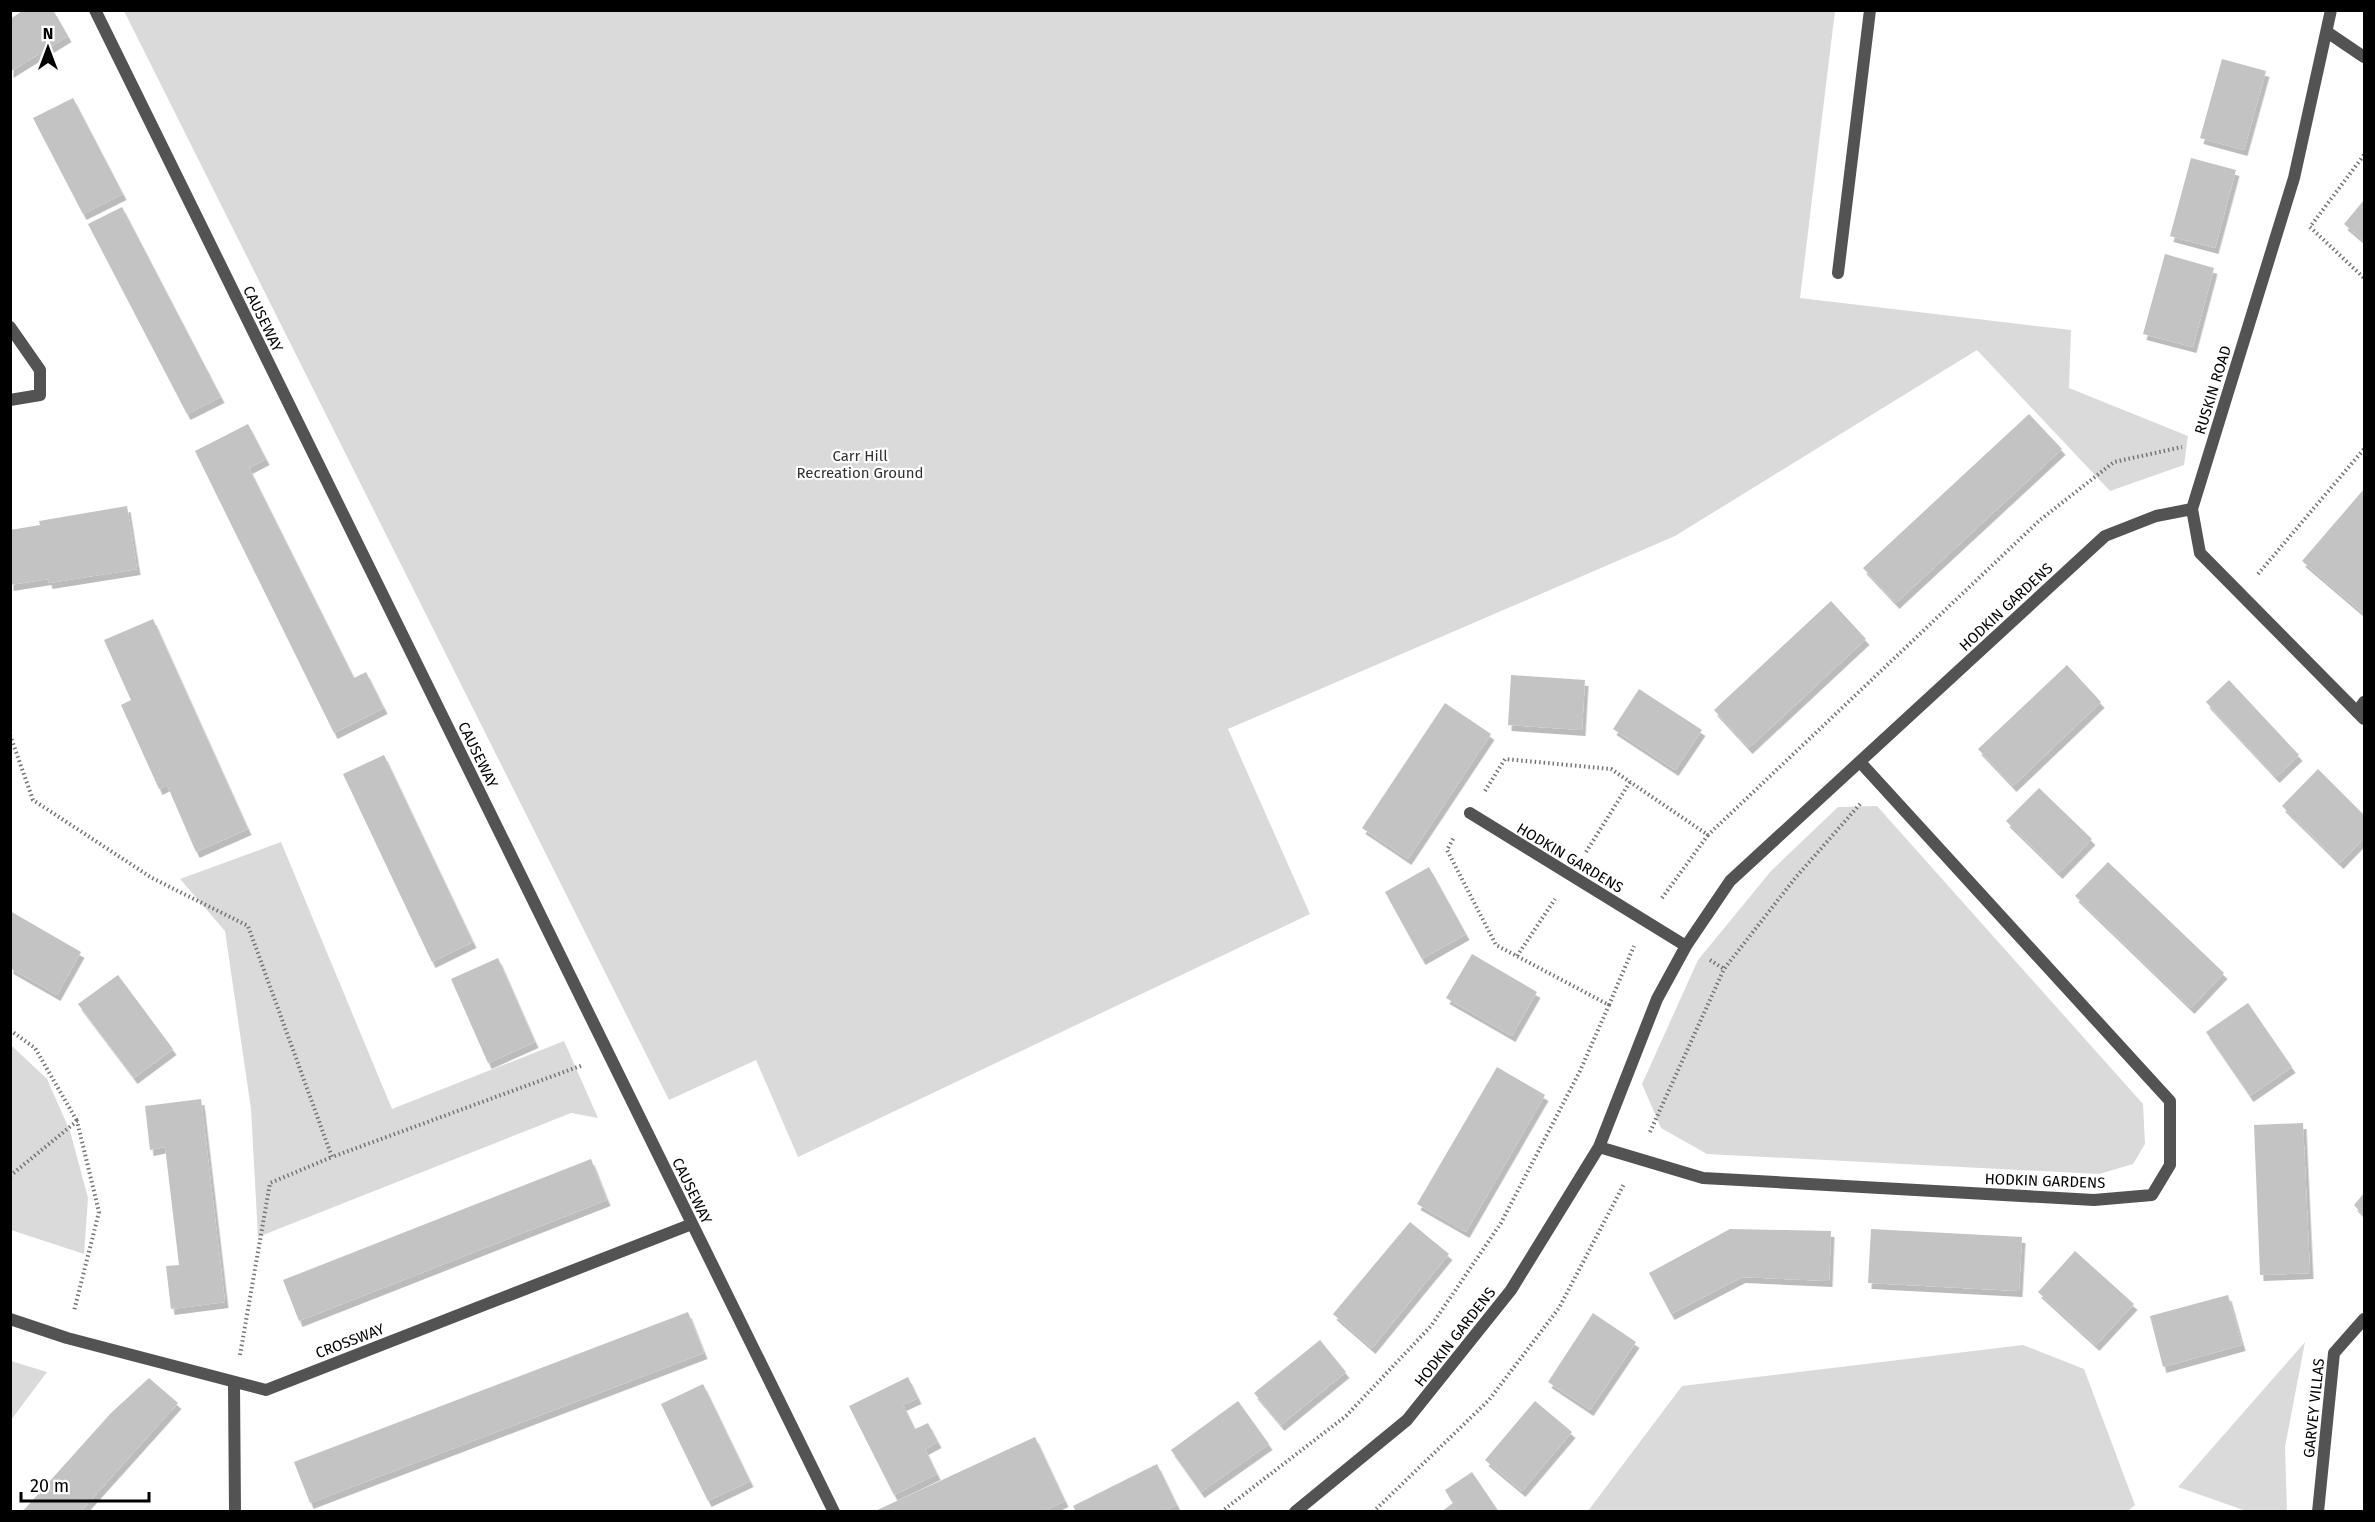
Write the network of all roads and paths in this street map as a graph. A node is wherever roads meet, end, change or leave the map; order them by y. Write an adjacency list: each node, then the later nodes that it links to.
1 (95, 10): 20 (street, CAUSEWAY)
2 (1870, 10): 7 (street)
3 (2331, 10): 4 (street, RUSKIN ROAD)
4 (2327, 32): 5 (street); 12 (street, RUSKIN ROAD)
5 (2364, 57)
6 (2364, 155): 8 (path)
7 (1838, 273)
8 (2364, 278)
9 (10, 327): 10 (street)
10 (10, 400)
11 (2364, 449): 13 (path)
12 (2192, 508): 14 (street, RUSKIN ROAD); 16 (street, HODKIN GARDENS)
13 (2254, 579)
14 (2362, 711)
15 (10, 735): 23 (path)
16 (1860, 762): 18 (street, HODKIN GARDENS); 22 (street, HODKIN GARDENS)
17 (1470, 813): 18 (street, HODKIN GARDENS)
18 (1686, 946): 22 (street, HODKIN GARDENS)
19 (10, 1030): 21 (path)
20 (609, 1055): 23 (path); 25 (street, CAUSEWAY)
21 (77, 1121): 24 (path); 28 (path)
22 (1599, 1147): 32 (street, HODKIN GARDENS)
23 (332, 1157): 29 (path)
24 (10, 1176)
25 (692, 1224): 29 (street, CROSSWAY); 31 (street, CAUSEWAY)
26 (10, 1319): 28 (street, CROSSWAY)
27 (2364, 1319): 33 (street, GARVEY VILLAS)
28 (67, 1338): 29 (street, CROSSWAY)
29 (234, 1384): 30 (street)
30 (235, 1512)
31 (834, 1512)
32 (1295, 1512)
33 (2318, 1512)

